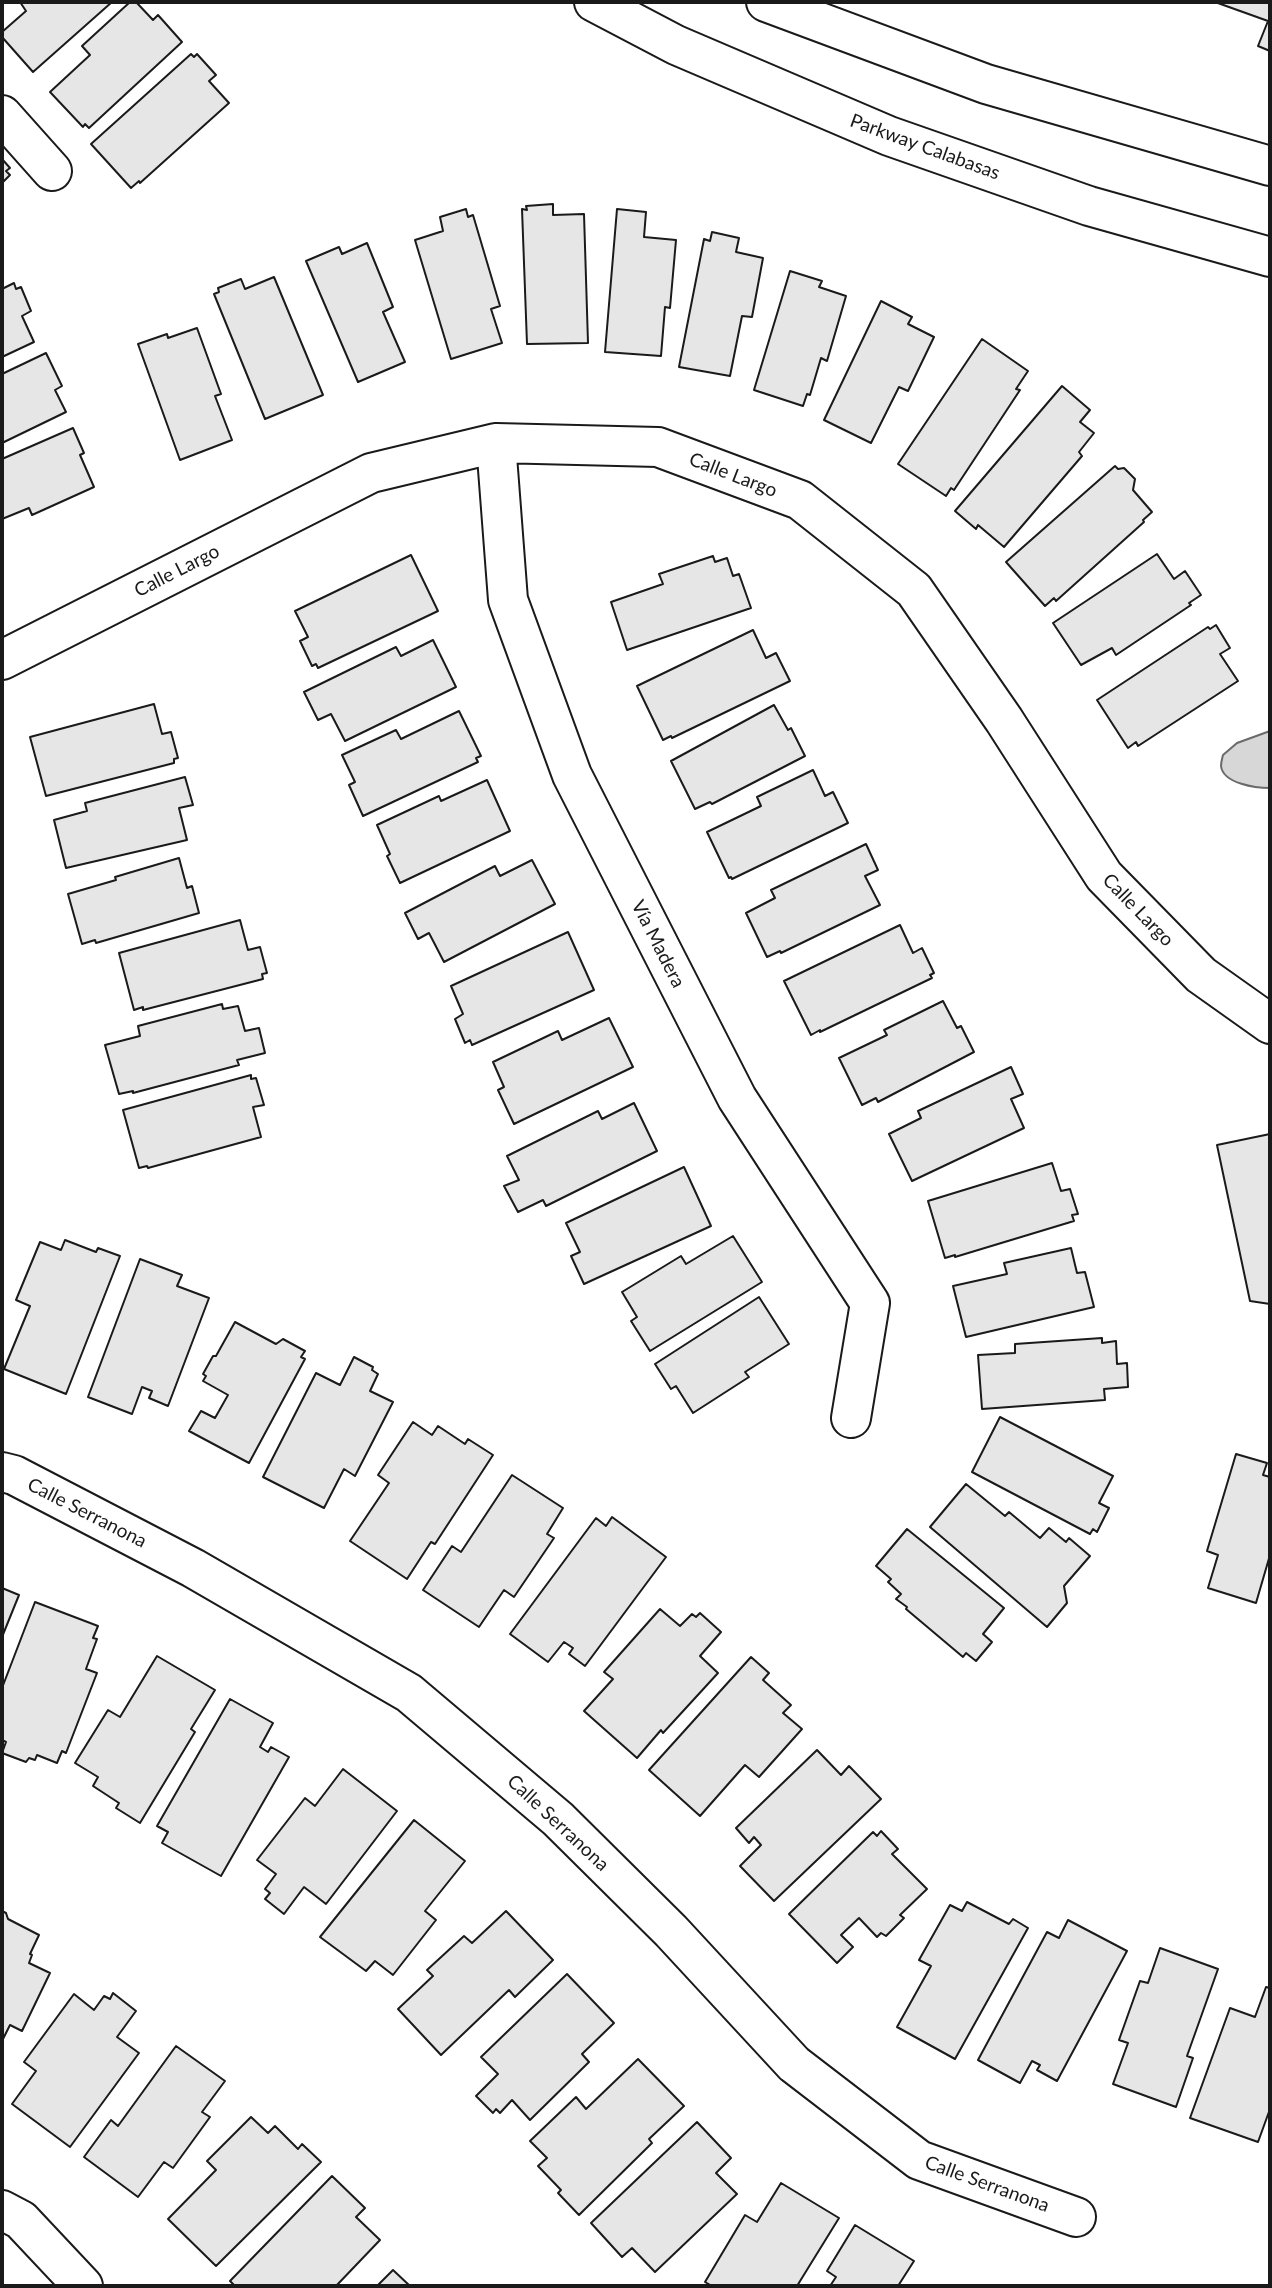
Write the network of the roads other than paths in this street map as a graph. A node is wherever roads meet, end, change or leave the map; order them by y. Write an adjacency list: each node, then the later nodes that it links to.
1 (594, 2): 6 (street, Parkway Calabasas)
2 (766, 2): 4 (street)
3 (2, 115): 5 (street)
4 (1270, 166)
5 (52, 171)
6 (1270, 257)
7 (496, 443): 8 (street, Calle Largo); 9 (street, Calle Largo); 10 (street, Vía Madera)
8 (2, 660)
9 (1270, 1024)
10 (850, 1418)
11 (2, 1472): 13 (street, Calle Serranona)
12 (2, 2210): 14 (street)
13 (1076, 2217)
14 (83, 2286)

